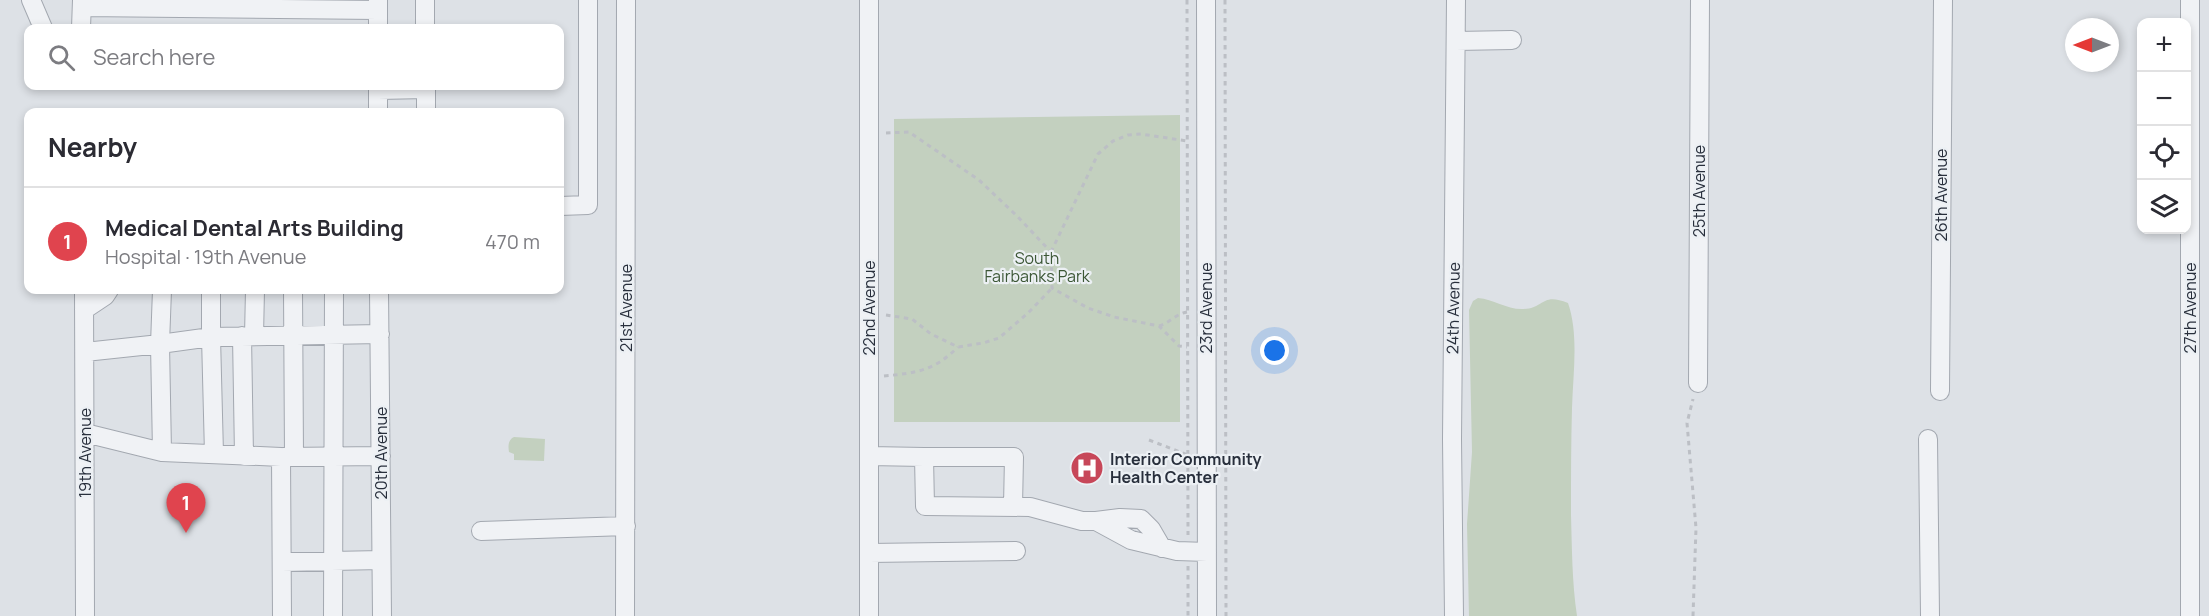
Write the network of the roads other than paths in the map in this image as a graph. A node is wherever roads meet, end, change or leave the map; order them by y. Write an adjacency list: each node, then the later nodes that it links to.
1 (31, 0): 13 (street)
2 (425, 0): 16 (street)
3 (588, 0): 23 (street)
4 (626, 0): 53 (street, 21st Avenue)
5 (869, 0): 50 (street, 22nd Avenue)
6 (1206, 0): 56 (street, 23rd Avenue)
7 (1456, 0): 18 (street, 24th Avenue)
8 (1700, 0): 40 (street, 25th Avenue)
9 (1943, 0): 41 (street, 26th Avenue)
10 (2190, 0): 70 (street, 27th Avenue)
11 (82, 4): 12 (street); 14 (street)
12 (378, 5): 15 (street)
13 (41, 24)
14 (81, 24)
15 (378, 24)
16 (425, 24)
17 (1512, 40): 18 (street)
18 (1456, 41): 68 (street, 24th Avenue)
19 (378, 90): 21 (street)
20 (426, 90): 22 (street)
21 (378, 108)
22 (426, 108)
23 (564, 206)
24 (84, 294): 32 (street, 19th Avenue)
25 (106, 294): 32 (street)
26 (162, 294): 38 (street)
27 (211, 294): 37 (street)
28 (254, 294): 36 (street)
29 (293, 294): 33 (street)
30 (334, 294): 34 (street)
31 (380, 294): 35 (street, 20th Avenue)
32 (84, 310): 39 (street, 19th Avenue)
33 (293, 334): 34 (street); 36 (street); 47 (street)
34 (333, 334): 35 (street); 48 (street)
35 (380, 334): 49 (street, 20th Avenue)
36 (248, 336): 37 (street); 46 (street)
37 (211, 337): 38 (street); 45 (street)
38 (160, 344): 39 (street); 44 (street)
39 (85, 352): 42 (street, 19th Avenue)
40 (1698, 383)
41 (1940, 391)
42 (85, 433): 44 (street); 61 (street, 19th Avenue)
43 (1928, 439): 69 (street)
44 (162, 452): 45 (street)
45 (214, 454): 46 (street)
46 (244, 456): 47 (street)
47 (287, 456): 48 (street); 60 (street)
48 (333, 456): 49 (street); 59 (street)
49 (381, 456): 58 (street, 20th Avenue)
50 (869, 456): 51 (street); 57 (street, 22nd Avenue)
51 (924, 457): 52 (street); 52 (street)
52 (1013, 506): 56 (street)
53 (626, 526): 54 (street); 65 (street, 21st Avenue)
54 (481, 531)
55 (1016, 551): 57 (street)
56 (1207, 552): 67 (street, 23rd Avenue)
57 (869, 553): 66 (street, 22nd Avenue)
58 (381, 560): 59 (street); 64 (street, 20th Avenue)
59 (332, 561): 60 (street); 63 (street)
60 (282, 562): 62 (street)
61 (85, 616)
62 (282, 616)
63 (333, 616)
64 (382, 616)
65 (625, 616)
66 (869, 616)
67 (1207, 616)
68 (1454, 616)
69 (1930, 616)
70 (2190, 616)

